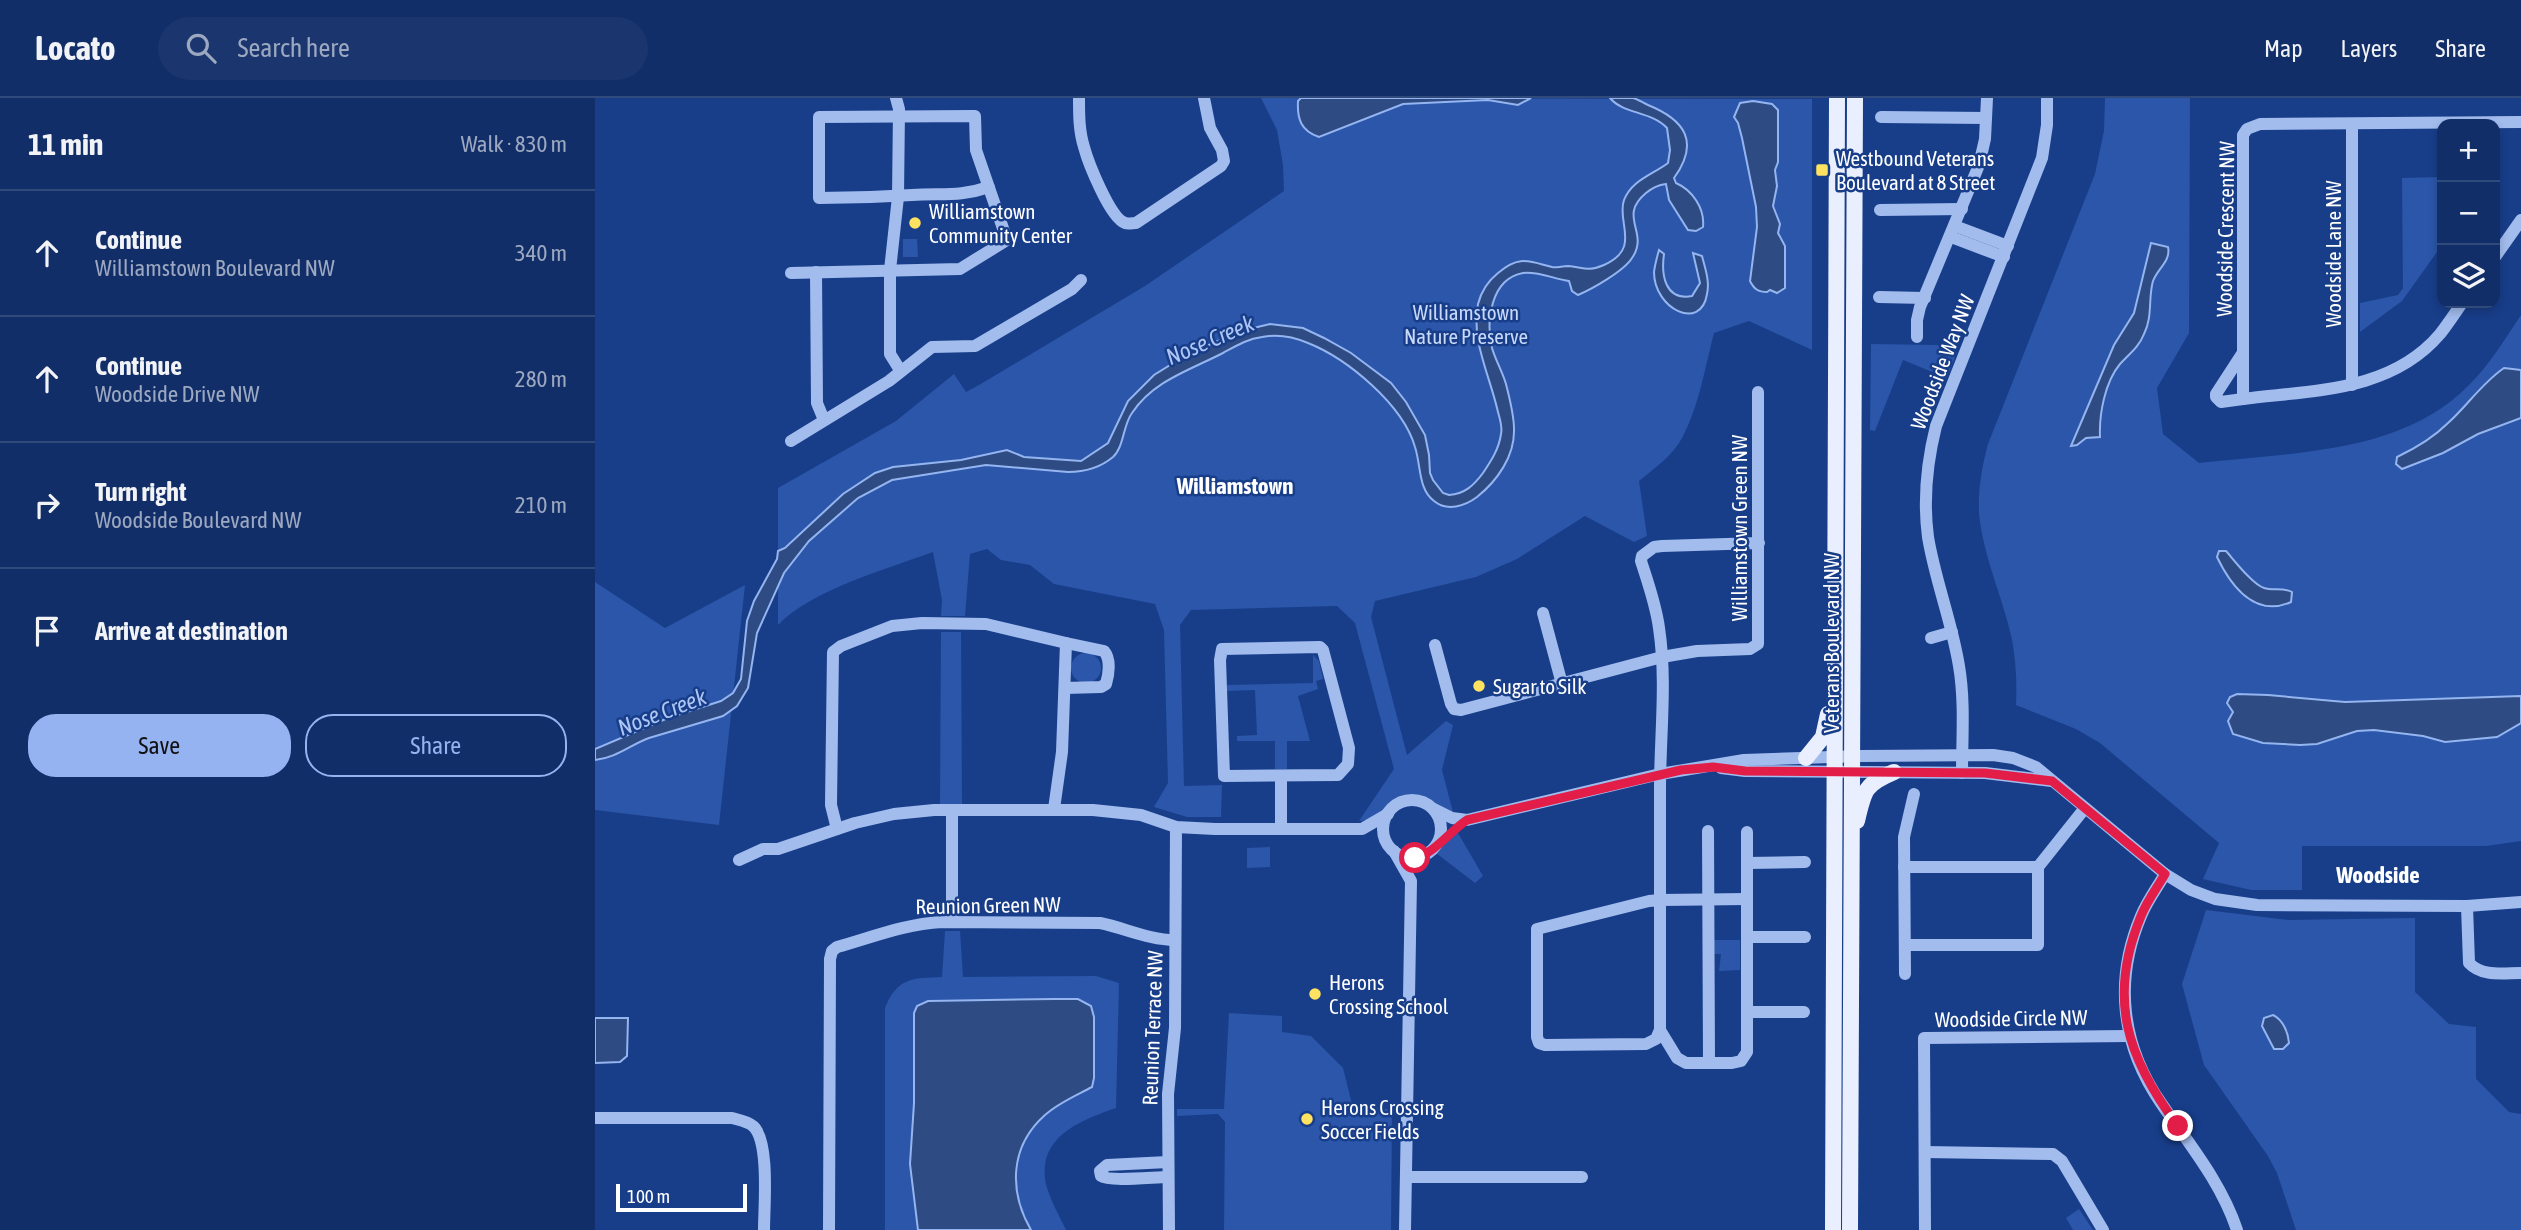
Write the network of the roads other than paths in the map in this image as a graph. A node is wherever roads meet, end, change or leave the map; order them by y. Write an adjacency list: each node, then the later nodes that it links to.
1 (1079, 98): 2 (street)
2 (1204, 98)
3 (1854, 98): 9 (main road, Veterans Boulevard NW)
4 (1861, 98): 9 (main road)
5 (1987, 98): 11 (street)
6 (2046, 98): 21 (street, Woodside Way NW)
7 (1836, 101): 45 (main road, Veterans Boulevard NW)
8 (899, 105): 14 (street); 15 (street); 15 (street)
9 (1854, 117): 50 (main road, Veterans Boulevard NW)
10 (1881, 117): 11 (street)
11 (1986, 118): 16 (street)
12 (2521, 122): 13 (street, Woodside Crescent NW)
13 (2352, 124): 30 (street, Woodside Crescent NW); 32 (street, Woodside Lane NW)
14 (989, 187): 15 (street); 22 (street)
15 (898, 197): 22 (street)
16 (1962, 209): 17 (street); 19 (street)
17 (1880, 210)
18 (2521, 220): 20 (street)
19 (1953, 231): 21 (street); 27 (street)
20 (2500, 250)
21 (2006, 252): 39 (street, Woodside Way NW)
22 (890, 270): 24 (street); 31 (street)
23 (792, 272): 24 (street)
24 (816, 272): 35 (street)
25 (1081, 280): 31 (street)
26 (1879, 298): 27 (street)
27 (1925, 298): 29 (street)
28 (2458, 308): 32 (street)
29 (1917, 337)
30 (2242, 354): 34 (street, Woodside Crescent NW); 34 (street)
31 (900, 370): 35 (street)
32 (2352, 385): 34 (street)
33 (1758, 392): 37 (street, Williamstown Green NW)
34 (2243, 399)
35 (824, 420): 36 (street)
36 (791, 440)
37 (1759, 543): 43 (street, Williamstown Green NW); 43 (street)
38 (1543, 613): 44 (street)
39 (1952, 632): 40 (street); 47 (street, Woodside Way NW)
40 (1931, 638)
41 (1066, 643): 46 (street); 46 (street); 65 (street)
42 (1435, 645): 44 (street, Williamstown Green NW)
43 (1662, 657): 44 (street, Williamstown Green NW); 54 (street)
44 (1562, 684)
45 (1835, 685): 48 (main road); 49 (main road, Veterans Boulevard NW)
46 (1065, 688): 59 (street)
47 (1962, 755): 50 (street); 53 (street, Woodside Way NW); 56 (street)
48 (1807, 758): 49 (street); 51 (street)
49 (1835, 764): 50 (street); 51 (street); 107 (main road, Veterans Boulevard NW)
50 (1852, 764): 52 (street); 70 (main road, Veterans Boulevard NW)
51 (1713, 767): 54 (street)
52 (1895, 772): 53 (street); 70 (main road)
53 (1962, 773): 56 (street)
54 (1660, 774): 63 (street); 81 (street)
55 (1281, 776): 55 (street); 66 (street)
56 (2052, 781): 58 (street)
57 (1914, 794): 76 (street)
58 (2085, 808): 77 (street); 78 (street)
59 (1054, 809): 61 (street); 64 (street)
60 (1434, 809): 62 (street); 63 (street); 72 (street)
61 (952, 810): 65 (street); 85 (street)
62 (1388, 814): 67 (street); 71 (street)
63 (1467, 820): 72 (street)
64 (1176, 827): 66 (street); 88 (street, Reunion Terrace NW)
65 (837, 829): 73 (street)
66 (1281, 829): 67 (street)
67 (1362, 829): 71 (street)
68 (1708, 831): 82 (street)
69 (1747, 832): 75 (street)
70 (1851, 847): 108 (main road, Veterans Boulevard NW)
71 (1391, 848): 72 (street); 79 (street)
72 (1433, 848): 79 (street)
73 (739, 860)
74 (1805, 862): 75 (street)
75 (1747, 863): 80 (street)
76 (1904, 867): 77 (street); 89 (street)
77 (2038, 867): 89 (street)
78 (2165, 874): 84 (street); 95 (street)
79 (1411, 881): 101 (street)
80 (1747, 899): 82 (street); 86 (street)
81 (1660, 900): 82 (street); 94 (street); 94 (street)
82 (1709, 900): 96 (street)
83 (2521, 902): 84 (street)
84 (2467, 906): 90 (street)
85 (952, 922): 88 (street, Reunion Green NW); 104 (street, Reunion Green NW)
86 (1747, 937): 87 (street); 92 (street)
87 (1805, 937)
88 (1175, 940): 99 (street, Reunion Terrace NW)
89 (1905, 945): 91 (street)
90 (2521, 973)
91 (1905, 974)
92 (1747, 1012): 93 (street); 96 (street)
93 (1804, 1012)
94 (1660, 1030): 96 (street)
95 (2128, 1036): 98 (street, Woodside Circle NW); 111 (street)
96 (1709, 1063)
97 (595, 1118): 103 (street)
98 (1925, 1152): 109 (street, Woodside Circle NW); 110 (street)
99 (1168, 1162): 100 (street, Reunion Terrace NW); 100 (street)
100 (1168, 1177): 105 (street, Reunion Terrace NW)
101 (1406, 1177): 102 (street); 106 (street)
102 (1582, 1177)
103 (764, 1230)
104 (829, 1230)
105 (1169, 1230)
106 (1405, 1230)
107 (1833, 1230)
108 (1850, 1230)
109 (1925, 1230)
110 (2103, 1230)
111 (2237, 1230)

